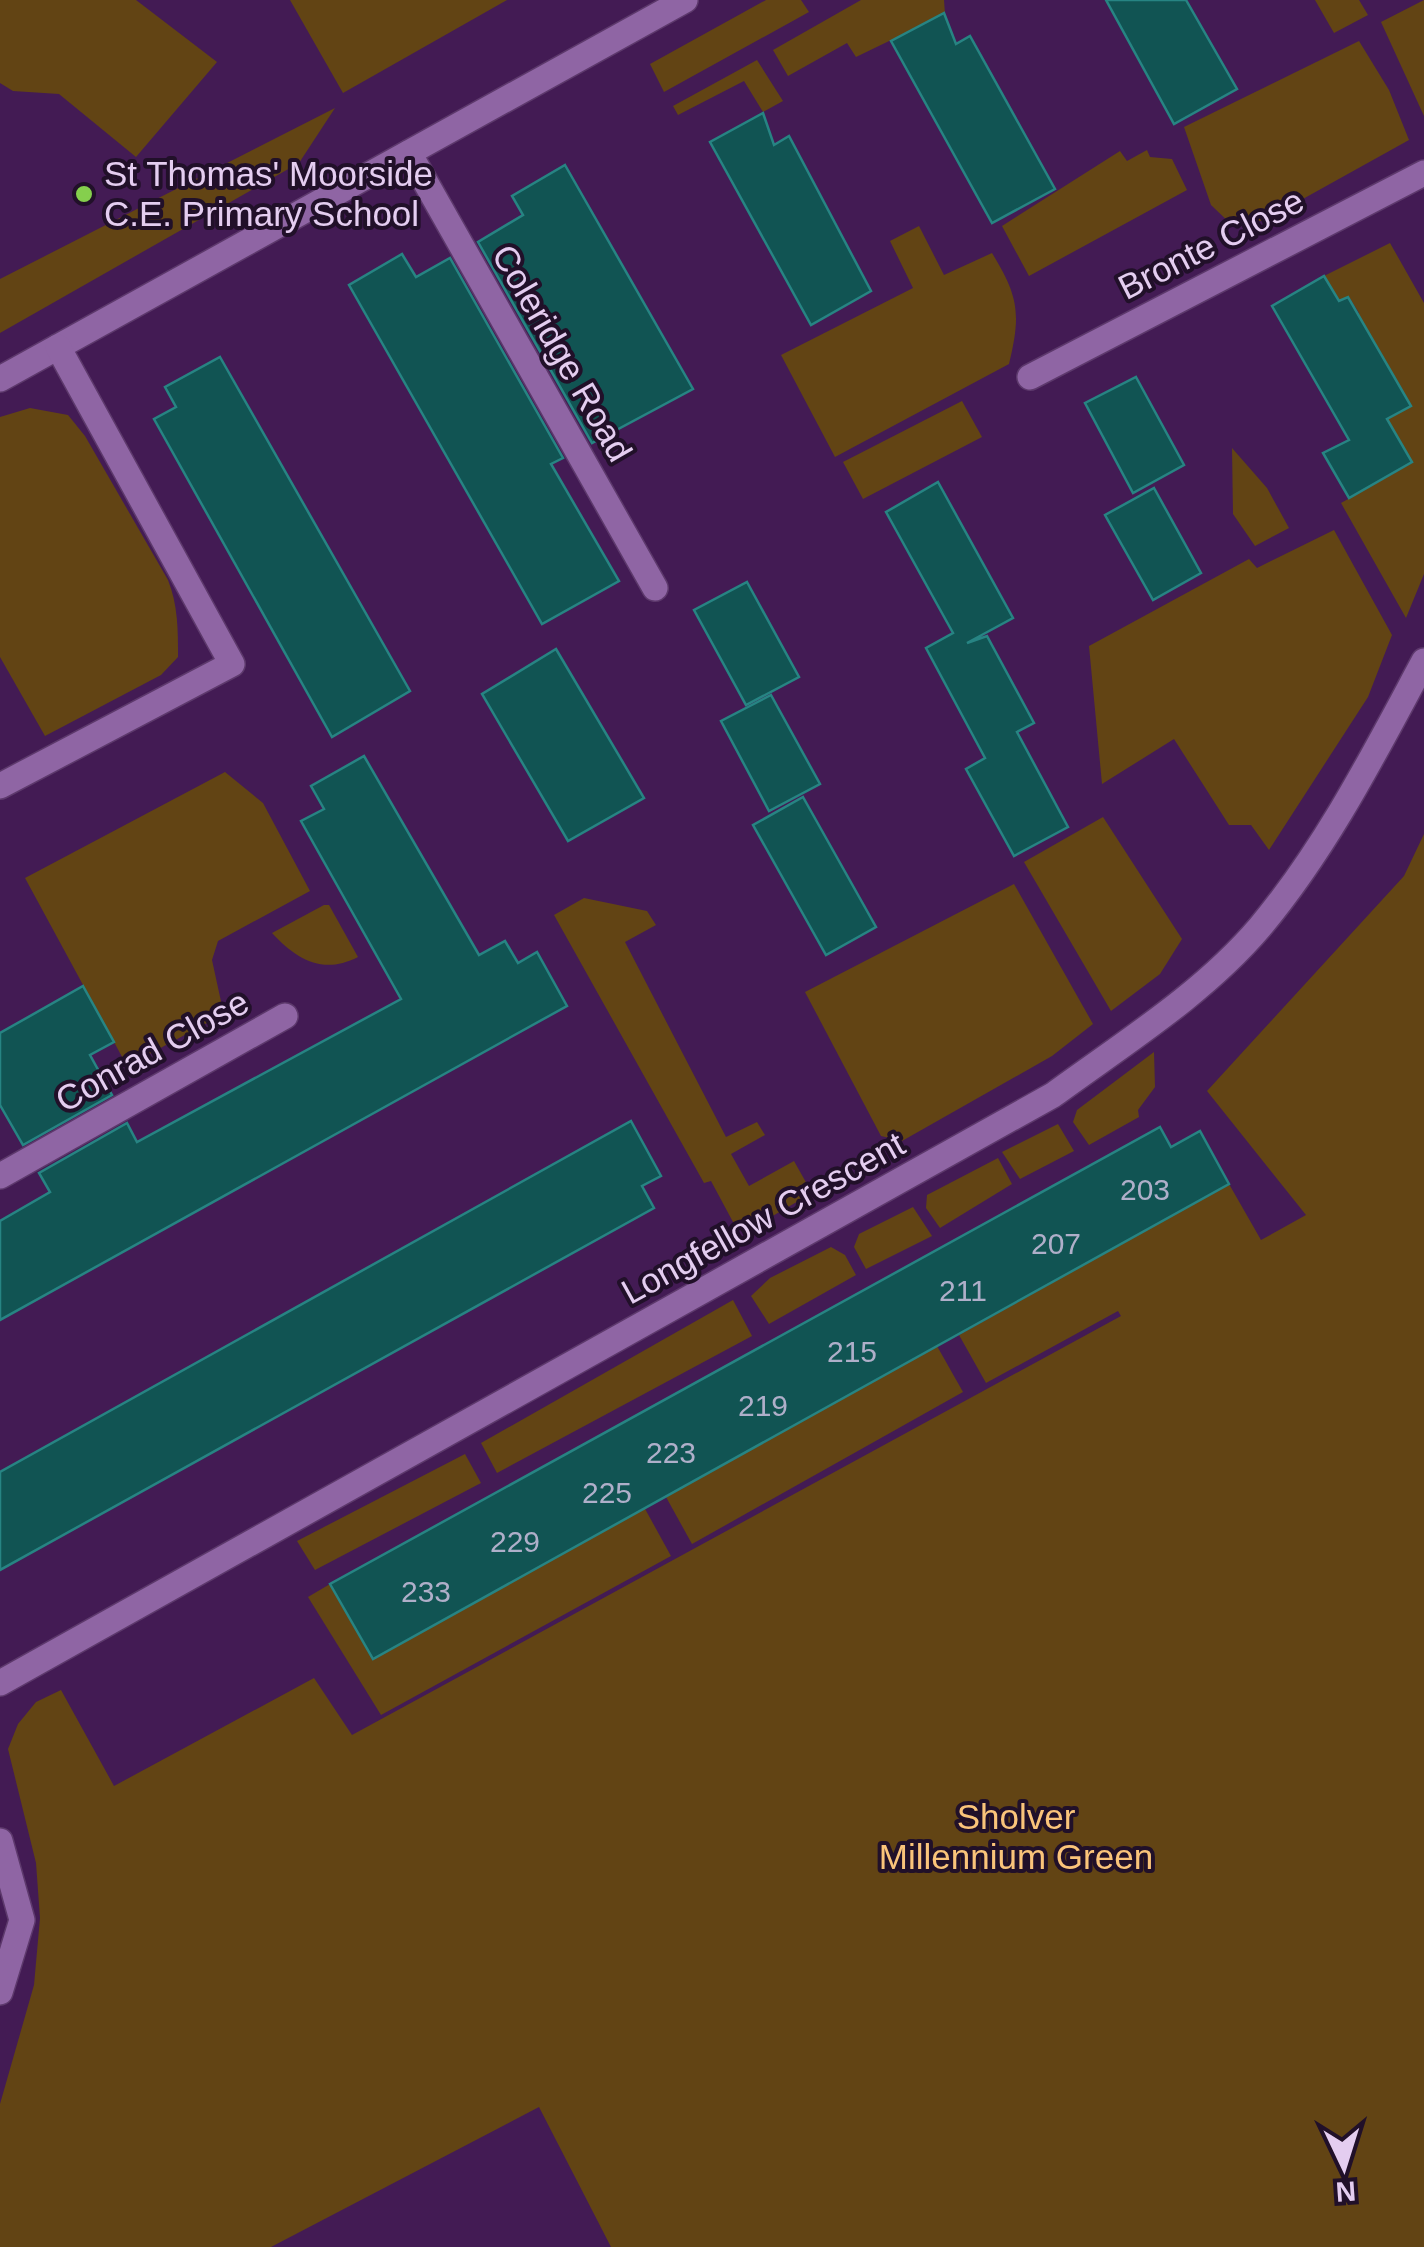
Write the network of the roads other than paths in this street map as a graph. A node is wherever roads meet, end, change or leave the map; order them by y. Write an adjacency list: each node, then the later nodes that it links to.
1 (685, 0): 2 (street)
2 (408, 153): 4 (street); 7 (street, Coleridge Road)
3 (1424, 174): 5 (street, Bronte Close)
4 (58, 348): 6 (street); 9 (street)
5 (1030, 377)
6 (0, 379)
7 (655, 588)
8 (1424, 661): 12 (street, Longfellow Crescent)
9 (0, 786)
10 (286, 1016): 11 (street, Conrad Close)
11 (0, 1176)
12 (0, 1684)
13 (0, 1842): 14 (street)
14 (6, 1881): 15 (street)
15 (0, 1992)

